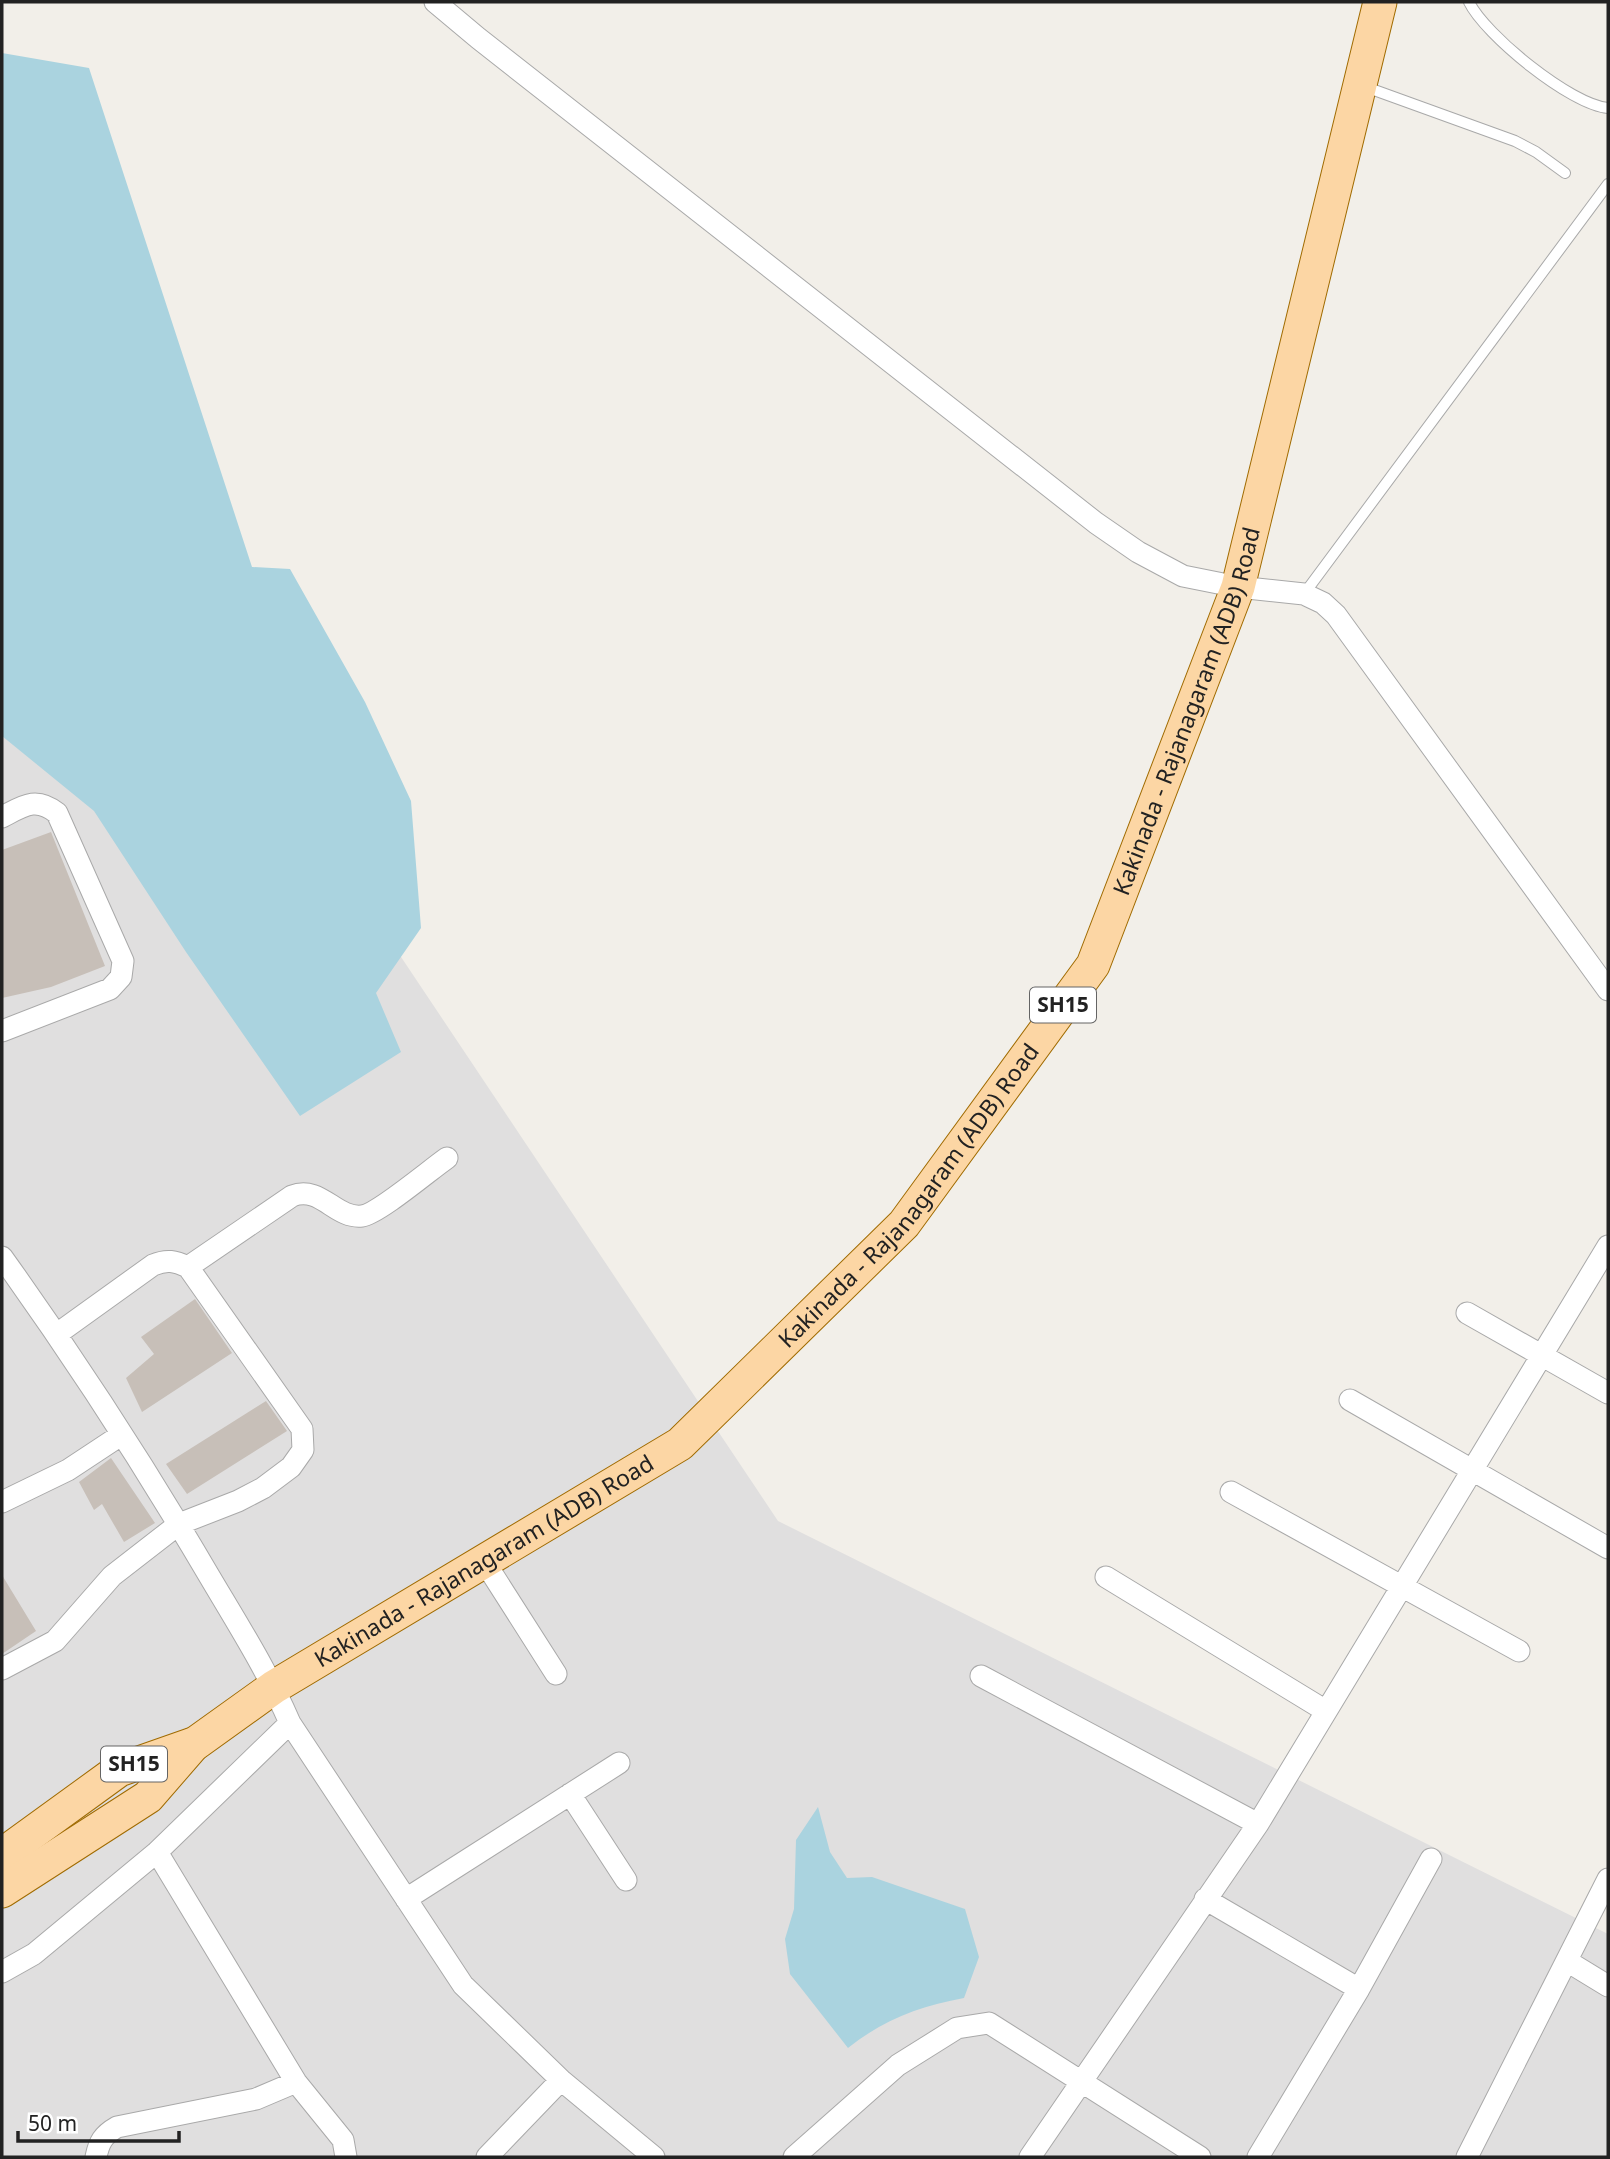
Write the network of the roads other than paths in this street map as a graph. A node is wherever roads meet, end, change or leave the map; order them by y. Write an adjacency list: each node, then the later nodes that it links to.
1 (435, 2): 8 (street)
2 (1380, 2): 4 (main road, Kakinada - Rajanagaram (ADB) Road / SH15)
3 (1469, 2): 5 (lane)
4 (1360, 85): 6 (lane); 8 (main road, Kakinada - Rajanagaram (ADB) Road / SH15)
5 (1608, 108)
6 (1565, 173)
7 (1608, 184): 9 (lane)
8 (1238, 587): 9 (street); 28 (main road, Kakinada - Rajanagaram (ADB) Road / SH15)
9 (1304, 594): 11 (street)
10 (2, 817): 12 (street)
11 (1608, 990)
12 (2, 1031)
13 (447, 1158): 16 (street)
14 (1608, 1246): 19 (street)
15 (2, 1257): 18 (street)
16 (188, 1266): 18 (street); 26 (street)
17 (1467, 1313): 19 (street)
18 (57, 1334): 22 (street)
19 (1542, 1355): 20 (street); 23 (street)
20 (1608, 1393)
21 (1350, 1401): 23 (street)
22 (121, 1435): 25 (street); 26 (street)
23 (1472, 1470): 27 (street); 30 (street)
24 (1231, 1492): 30 (street)
25 (2, 1502)
26 (179, 1524): 32 (street); 35 (street)
27 (1608, 1548)
28 (484, 1562): 33 (street); 35 (main road, Kakinada - Rajanagaram (ADB) Road / SH15)
29 (1107, 1577): 36 (street)
30 (1402, 1586): 31 (street); 36 (street)
31 (1519, 1651)
32 (2, 1670)
33 (556, 1674)
34 (981, 1676): 41 (street)
35 (274, 1687): 37 (street); 38 (main road, Kakinada - Rajanagaram (ADB) Road / SH15)
36 (1326, 1711): 41 (street)
37 (290, 1723): 42 (street); 48 (street)
38 (195, 1742): 43 (main road, Kakinada - Rajanagaram (ADB) Road / SH15); 47 (main road, SH15)
39 (619, 1763): 40 (street)
40 (570, 1794): 46 (street); 48 (street)
41 (1258, 1824): 49 (street)
42 (157, 1852): 51 (street); 55 (street)
43 (2, 1855)
44 (1431, 1859): 53 (street)
45 (1608, 1879): 50 (street)
46 (626, 1880)
47 (2, 1891)
48 (406, 1899): 54 (street)
49 (1205, 1899): 53 (street); 56 (street)
50 (1567, 1961): 52 (street); 65 (street)
51 (2, 1972)
52 (1608, 1986)
53 (1359, 1989): 64 (street)
54 (561, 2080): 59 (street); 60 (street)
55 (296, 2082): 57 (street); 58 (street)
56 (1081, 2083): 61 (street); 62 (street); 63 (street)
57 (96, 2157)
58 (346, 2157)
59 (487, 2157)
60 (654, 2157)
61 (794, 2157)
62 (1030, 2157)
63 (1200, 2157)
64 (1258, 2157)
65 (1467, 2157)

